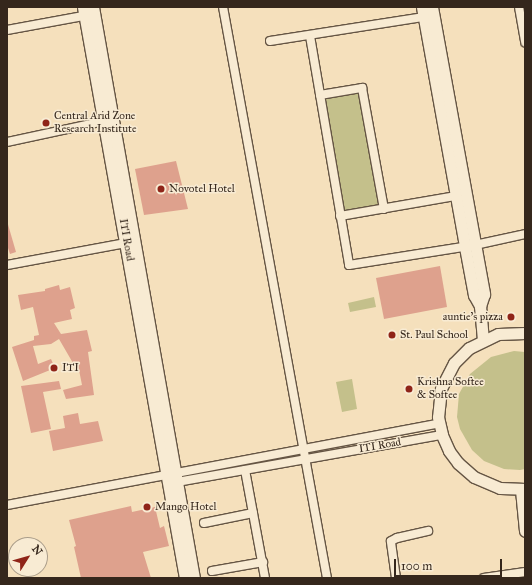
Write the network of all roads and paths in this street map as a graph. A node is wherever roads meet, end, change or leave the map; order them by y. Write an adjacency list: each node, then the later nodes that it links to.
1 (223, 7): 25 (street)
2 (432, 7): 19 (street)
3 (519, 7): 6 (street)
4 (89, 11): 7 (street); 12 (street, ITI Road); 28 (street, ITI Road)
5 (423, 12): 8 (street); 14 (street)
6 (524, 25): 10 (street)
7 (7, 30)
8 (310, 36): 9 (street); 11 (street)
9 (270, 42)
10 (525, 42)
11 (320, 95): 15 (street); 16 (street)
12 (105, 121): 13 (street); 18 (street, ITI Road)
13 (7, 142)
14 (456, 196): 15 (street); 19 (street)
15 (384, 209): 16 (street)
16 (340, 216): 19 (street)
17 (525, 234): 19 (street)
18 (126, 243): 20 (street); 28 (street, ITI Road)
19 (470, 246): 22 (street)
20 (7, 265)
21 (525, 333): 22 (street)
22 (483, 340): 23 (street)
23 (439, 423): 24 (street); 25 (street, ITI Road)
24 (442, 435): 26 (street, ITI Road); 29 (street)
25 (303, 448): 26 (street); 28 (street, ITI Road)
26 (306, 459): 27 (street, ITI Road); 41 (street)
27 (245, 470): 28 (street, ITI Road); 31 (street)
28 (173, 476): 30 (street); 38 (street); 39 (street, ITI Road)
29 (523, 489): 34 (street)
30 (7, 505)
31 (253, 513): 32 (street); 35 (street)
32 (204, 523)
33 (428, 531): 42 (street)
34 (525, 531)
35 (262, 562): 36 (street); 40 (street)
36 (212, 571)
37 (525, 572): 43 (street)
38 (185, 578)
39 (194, 578)
40 (266, 578)
41 (326, 578)
42 (396, 578)
43 (484, 578)

